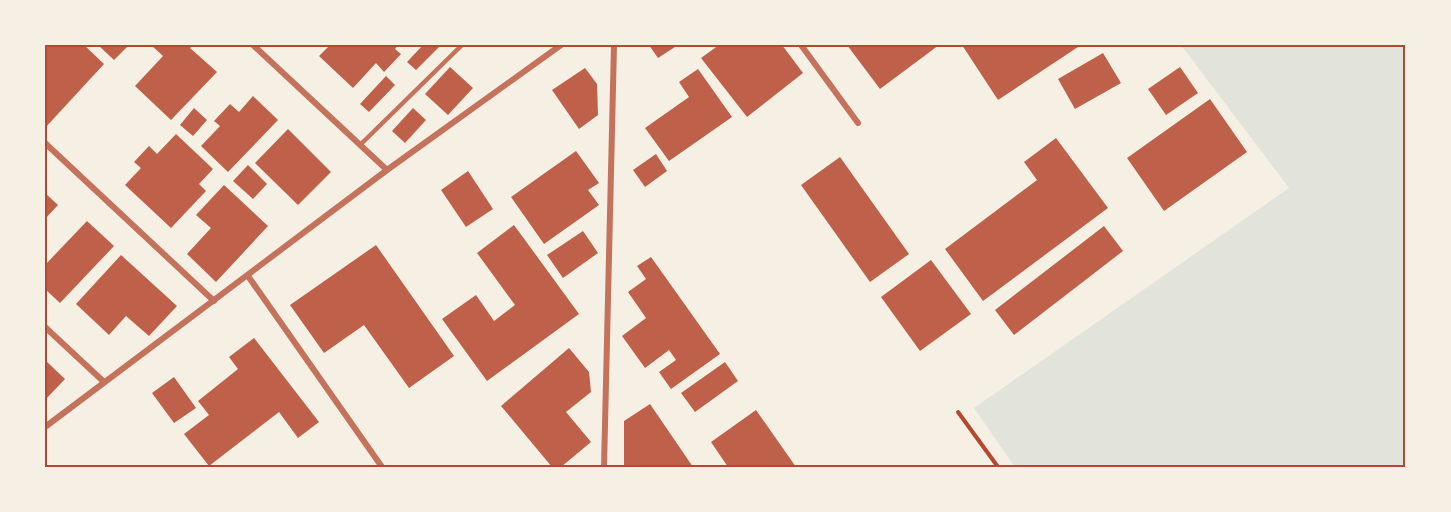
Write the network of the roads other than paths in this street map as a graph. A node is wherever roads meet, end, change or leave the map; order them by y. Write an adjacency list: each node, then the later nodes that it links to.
1 (253, 45): 8 (street)
2 (462, 45): 8 (lane)
3 (561, 45): 9 (street)
4 (614, 45): 16 (street)
5 (801, 45): 6 (street)
6 (858, 123)
7 (45, 143): 11 (street)
8 (360, 145): 9 (street)
9 (387, 170): 10 (street)
10 (248, 276): 11 (street); 15 (street)
11 (214, 301): 13 (street)
12 (45, 327): 13 (street)
13 (104, 382): 14 (street)
14 (45, 428)
15 (382, 467)
16 (604, 467)

